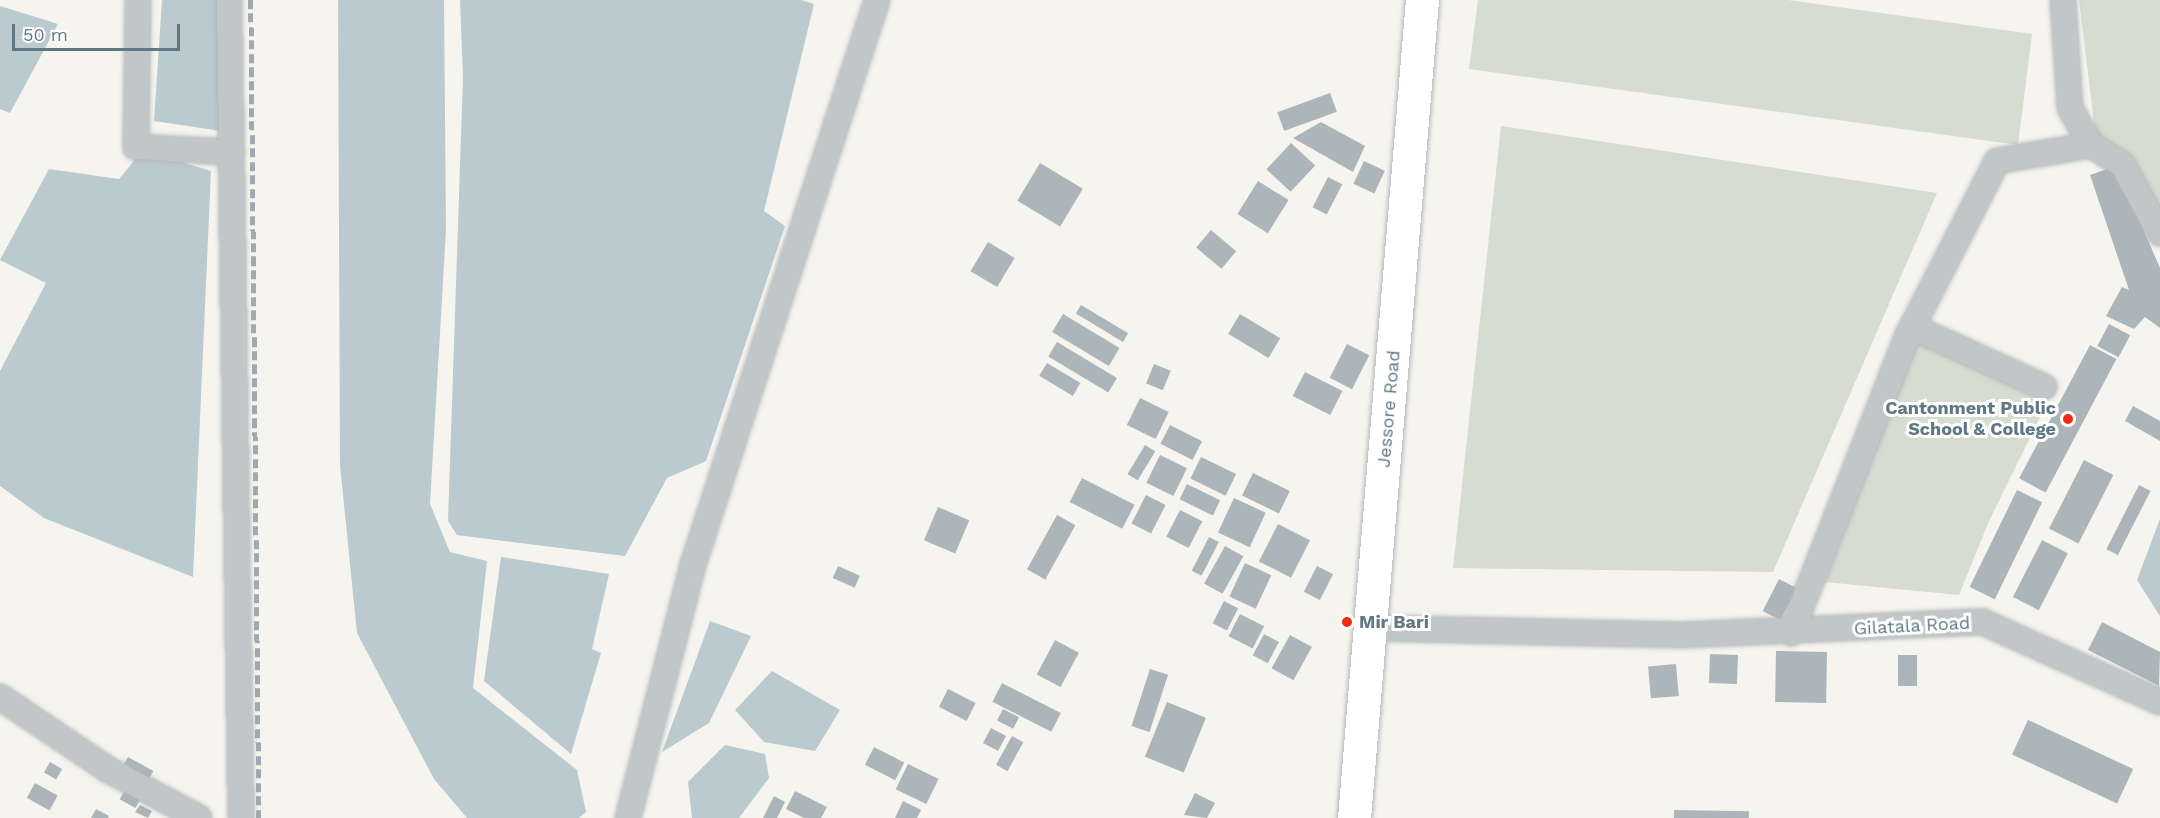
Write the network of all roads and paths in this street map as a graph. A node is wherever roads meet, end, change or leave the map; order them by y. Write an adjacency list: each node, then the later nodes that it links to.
1 (138, 0): 7 (street)
2 (229, 0): 7 (street)
3 (877, 0): 17 (street)
4 (1422, 0): 11 (highway, Jessore Road)
5 (2063, 0): 6 (street)
6 (2091, 145): 8 (street); 9 (street)
7 (232, 152): 16 (street)
8 (2160, 233)
9 (1912, 327): 10 (street); 12 (street)
10 (2044, 387)
11 (1371, 628): 12 (street, Gilatala Road); 18 (highway, Jessore Road)
12 (1791, 633): 14 (street, Gilatala Road)
13 (0, 697): 15 (street)
14 (2160, 702)
15 (199, 818)
16 (241, 818)
17 (628, 818)
18 (1354, 818)

